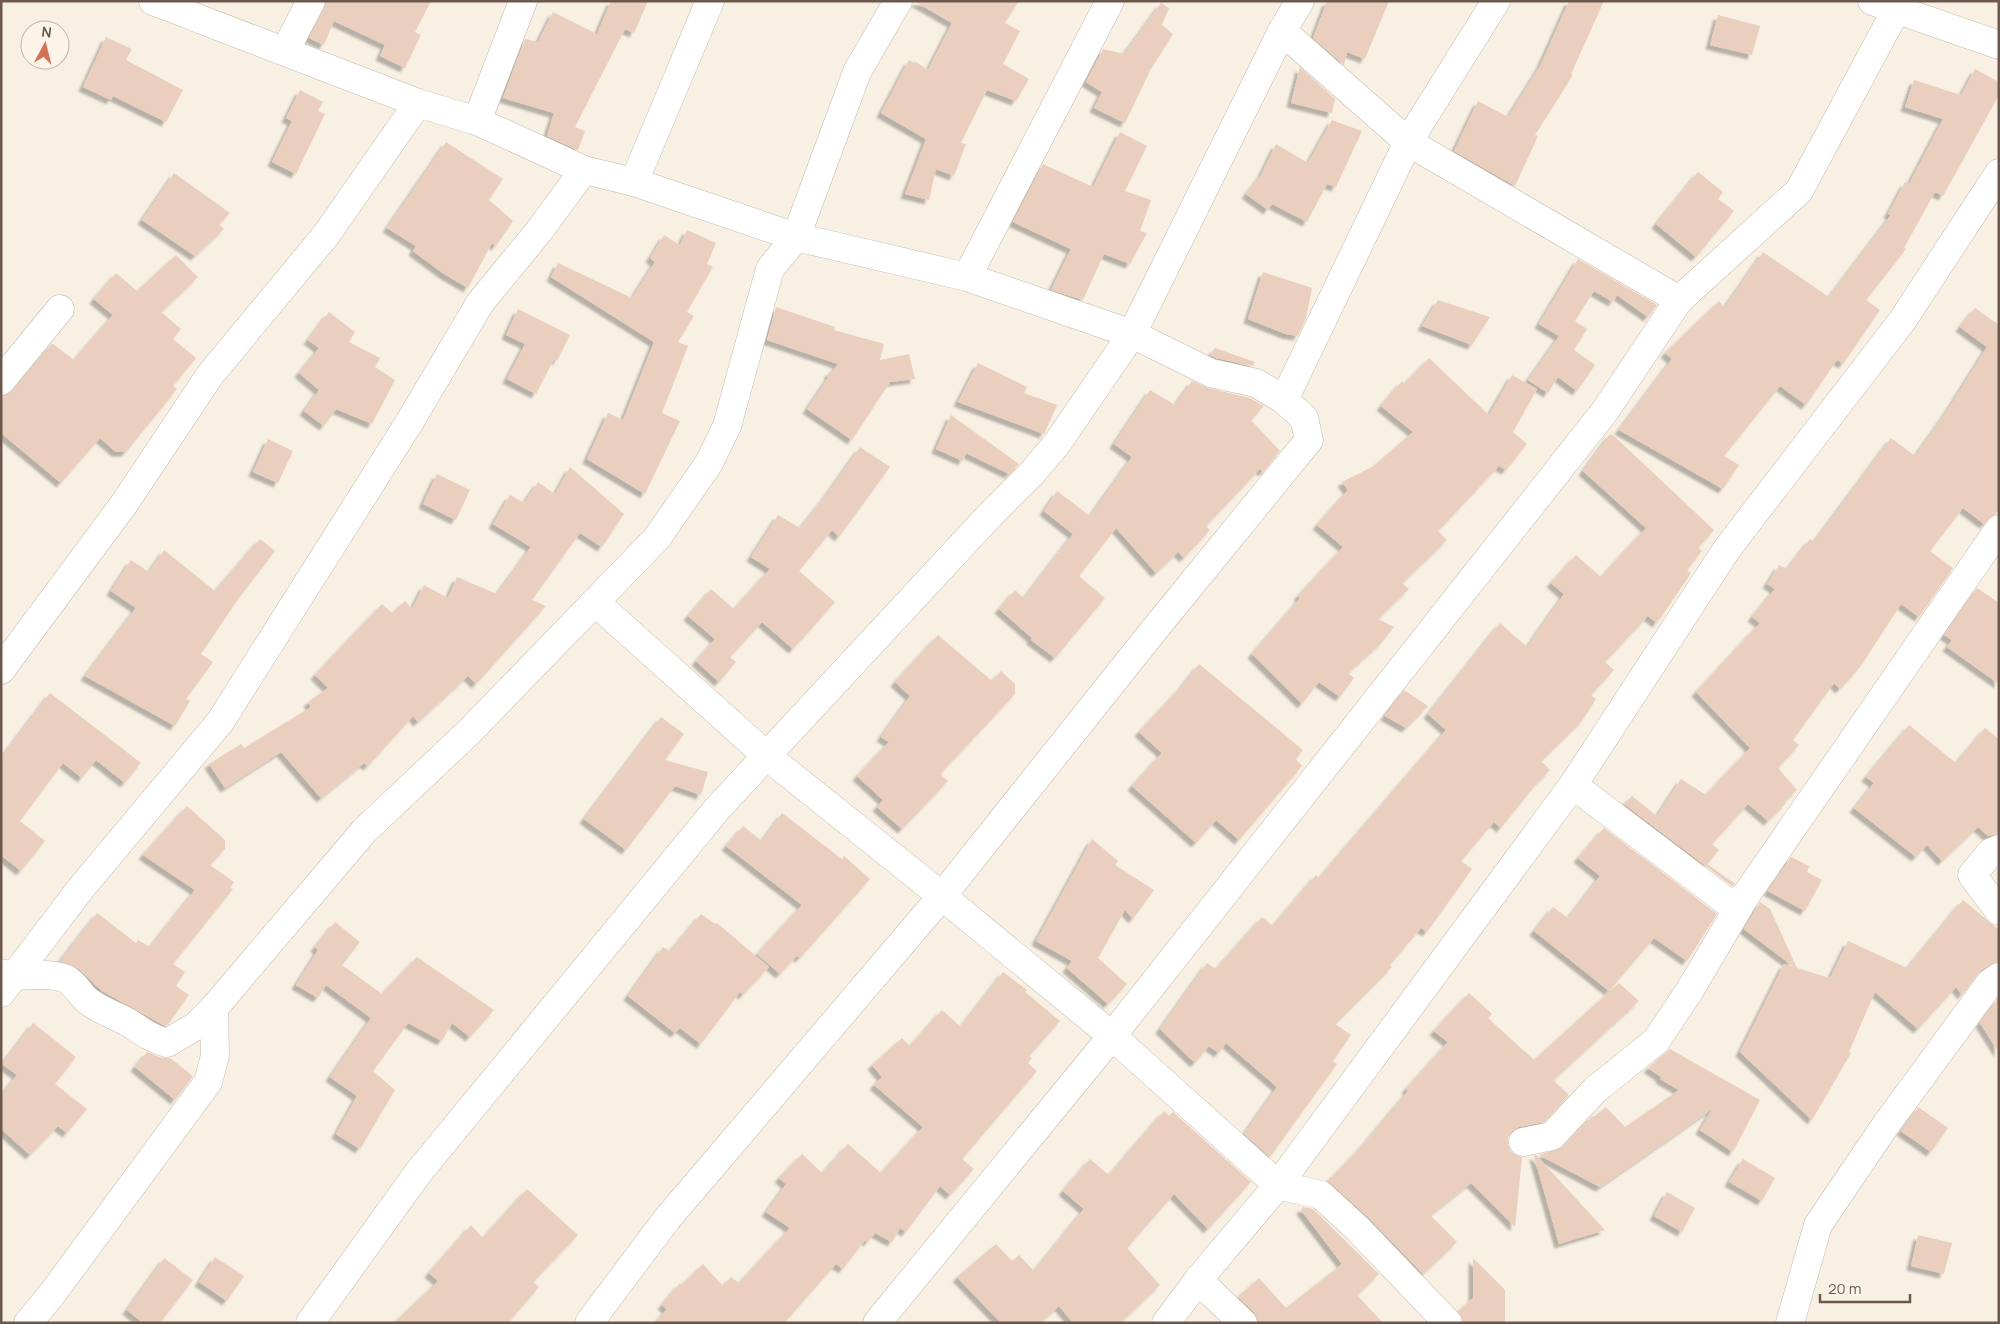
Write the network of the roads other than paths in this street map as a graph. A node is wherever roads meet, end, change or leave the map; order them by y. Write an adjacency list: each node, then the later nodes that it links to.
1 (153, 1): 12 (street)
2 (311, 1): 12 (street)
3 (523, 1): 14 (street)
4 (710, 1): 18 (street)
5 (898, 1): 19 (street)
6 (1110, 1): 20 (street)
7 (1300, 1): 10 (street)
8 (1496, 1): 15 (street)
9 (1889, 4): 11 (street); 21 (street)
10 (1282, 31): 15 (street); 23 (street)
11 (1999, 45)
12 (285, 51): 13 (street)
13 (418, 103): 14 (street); 28 (street)
14 (477, 120): 16 (street)
15 (1408, 142): 21 (street); 25 (street)
16 (584, 170): 18 (street); 36 (street)
17 (1999, 173): 30 (street)
18 (634, 182): 19 (street)
19 (796, 237): 20 (street); 27 (street)
20 (967, 277): 23 (street)
21 (1679, 300): 38 (street)
22 (60, 308): 24 (street)
23 (1132, 334): 25 (street); 29 (street)
24 (1, 381)
25 (1284, 400): 33 (street)
26 (1999, 529): 32 (street)
27 (595, 602): 29 (street); 37 (street)
28 (1, 670)
29 (768, 757): 33 (street); 43 (street)
30 (1573, 786): 32 (street); 40 (street)
31 (1999, 849): 34 (street)
32 (1746, 895): 39 (street)
33 (942, 896): 38 (street); 44 (street)
34 (1999, 911)
35 (1999, 977): 49 (street)
36 (6, 981): 37 (street)
37 (214, 1008): 42 (street)
38 (1112, 1036): 40 (street); 45 (street)
39 (1523, 1142)
40 (1278, 1185): 41 (street); 48 (street)
41 (1198, 1280): 46 (street); 47 (street)
42 (28, 1323)
43 (310, 1323)
44 (589, 1323)
45 (877, 1323)
46 (1166, 1323)
47 (1243, 1323)
48 (1448, 1323)
49 (1790, 1323)

